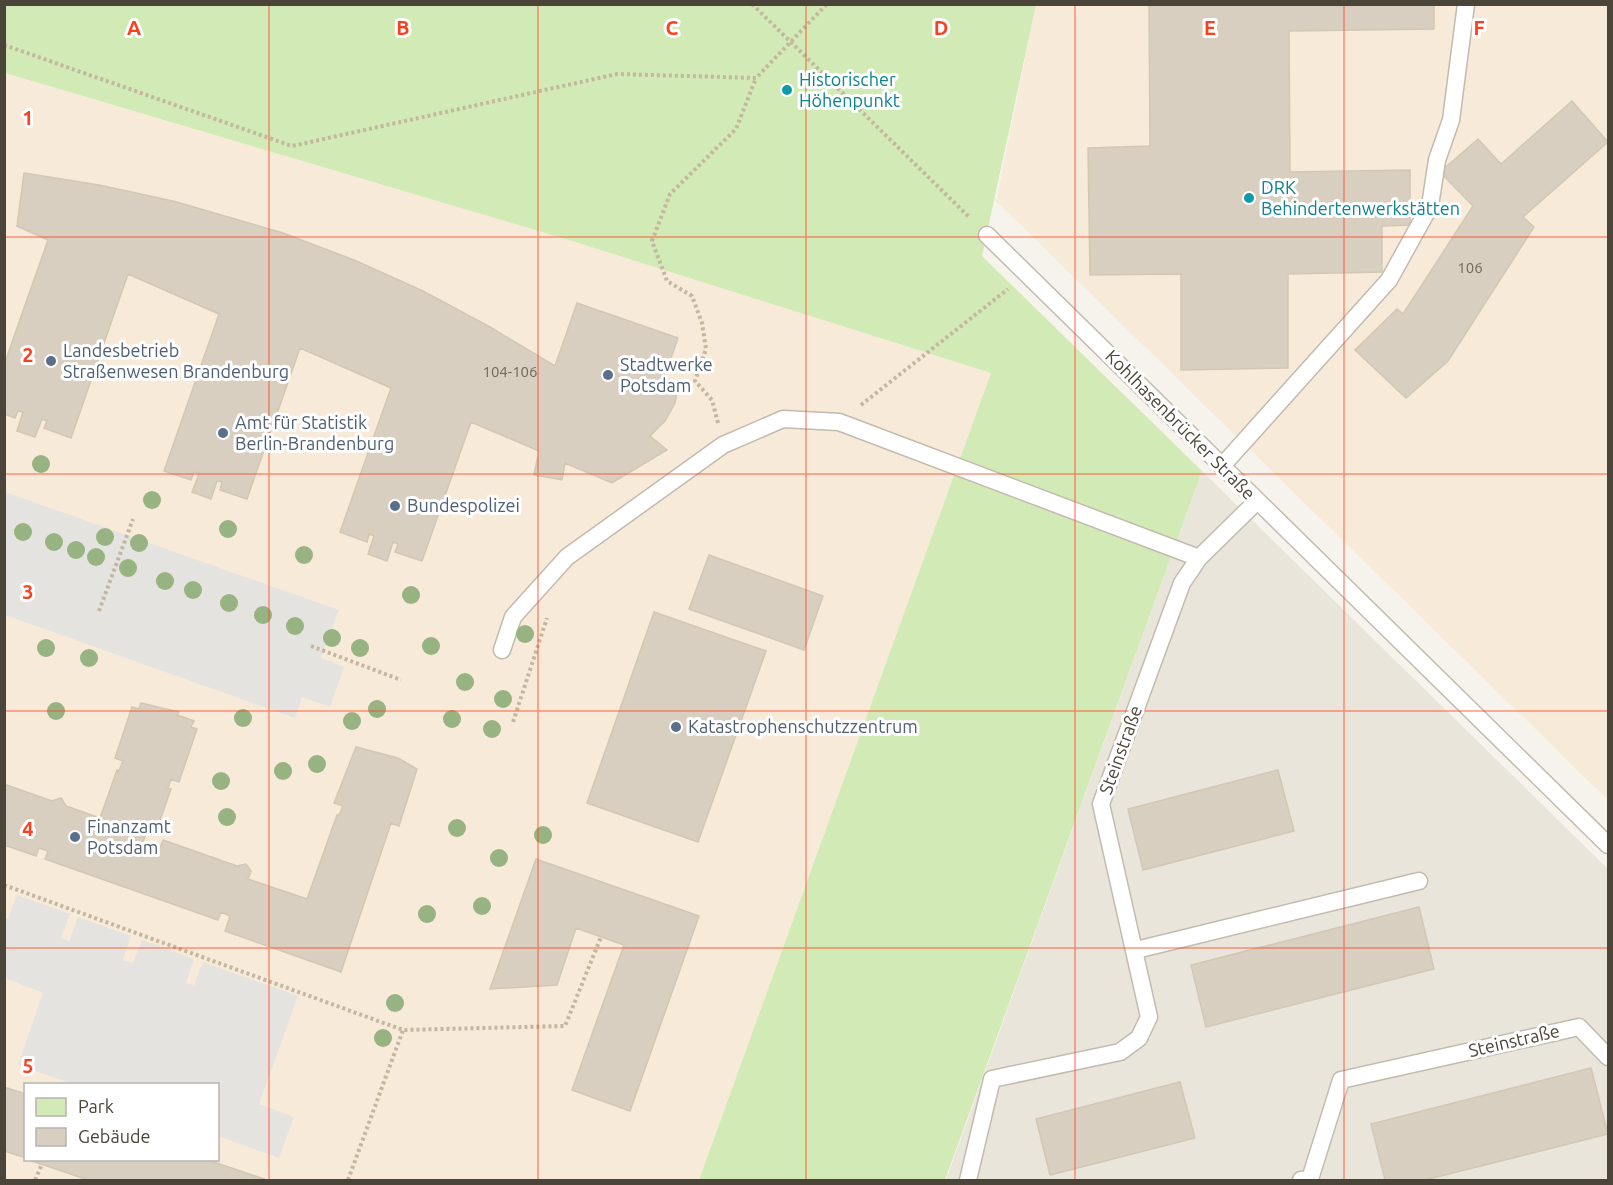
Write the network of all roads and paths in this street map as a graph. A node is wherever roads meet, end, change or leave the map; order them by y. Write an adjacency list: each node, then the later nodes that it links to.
1 (752, 4): 4 (path)
2 (826, 4): 4 (path)
3 (1466, 4): 11 (lane)
4 (790, 42): 6 (path); 7 (path)
5 (4, 45): 6 (path)
6 (756, 78): 10 (path)
7 (987, 236): 8 (lane, Kohlhasenbrücker Straße)
8 (1026, 274): 9 (path); 11 (lane, Kohlhasenbrücker Straße)
9 (839, 422): 10 (lane); 14 (lane)
10 (723, 445): 18 (lane)
11 (1222, 466): 12 (lane, Kohlhasenbrücker Straße)
12 (1257, 501): 14 (lane, Steinstraße); 21 (lane, Kohlhasenbrücker Straße)
13 (133, 519): 16 (path)
14 (1198, 558): 25 (lane, Steinstraße)
15 (550, 609): 20 (path)
16 (99, 611)
17 (311, 646): 19 (path)
18 (502, 650)
19 (401, 680)
20 (513, 722)
21 (1608, 845)
22 (1419, 881): 25 (lane)
23 (4, 885): 26 (path)
24 (601, 937): 26 (path)
25 (1136, 950): 31 (lane, Steinstraße)
26 (403, 1030): 30 (path)
27 (1608, 1057): 32 (lane, Steinstraße)
28 (42, 1164): 29 (path)
29 (35, 1180)
30 (348, 1180)
31 (968, 1180)
32 (1301, 1180)

